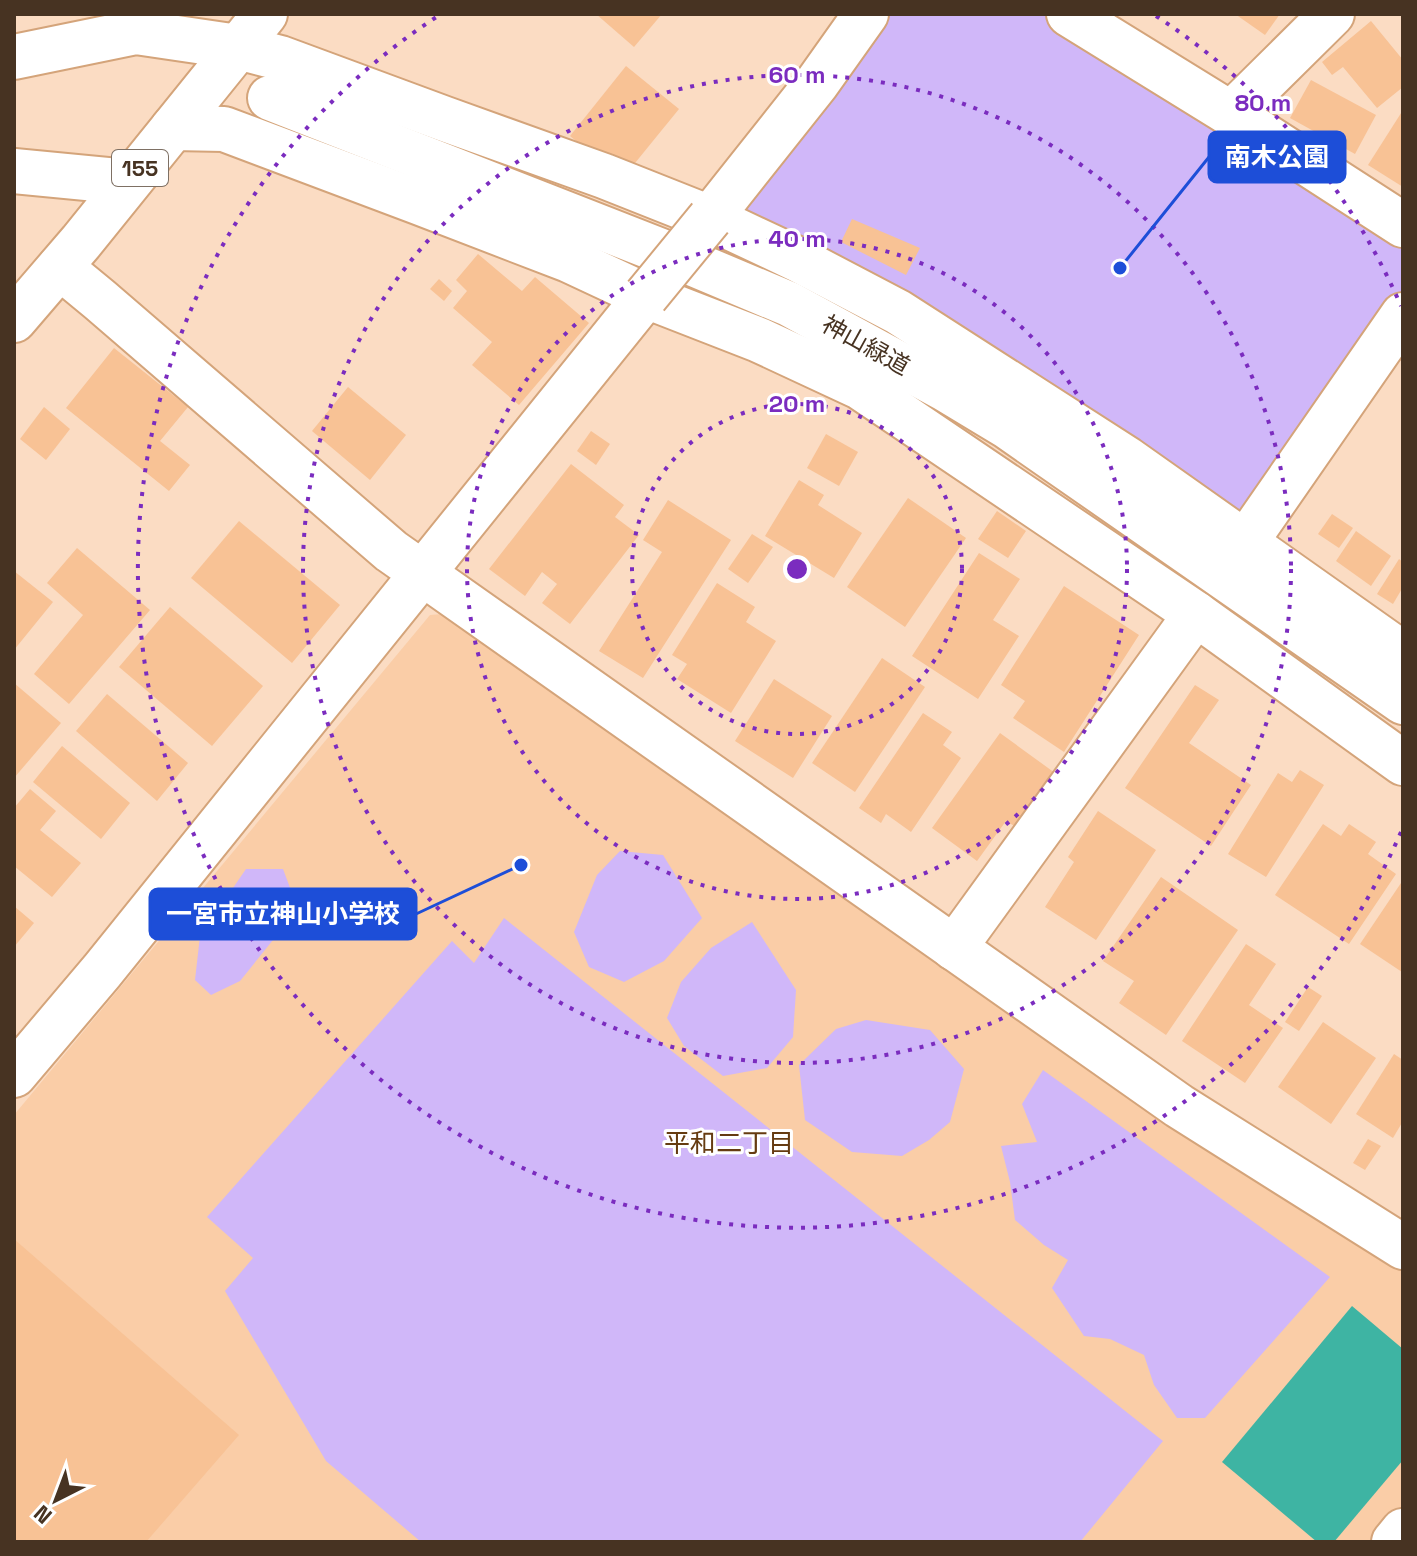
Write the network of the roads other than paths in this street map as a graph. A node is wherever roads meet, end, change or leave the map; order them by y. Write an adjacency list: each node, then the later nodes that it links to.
1 (265, 14): 5 (main road, 155)
2 (866, 14): 12 (main road)
3 (1069, 14): 8 (main road)
4 (1332, 14): 8 (main road)
5 (238, 47): 6 (main road); 9 (main road, 155); 12 (main road)
6 (14, 57)
7 (270, 98): 22 (main road, 神山緑道)
8 (1231, 114): 13 (main road)
9 (173, 128): 11 (main road, 155); 15 (main road)
10 (14, 171): 11 (main road)
11 (128, 182): 14 (main road, 155)
12 (710, 218): 15 (main road, bridge); 18 (main road)
13 (1403, 225)
14 (60, 267): 17 (main road, 155); 19 (main road)
15 (646, 296): 19 (main road); 20 (main road)
16 (1403, 315): 18 (main road)
17 (14, 320)
18 (1245, 543): 21 (main road)
19 (423, 573): 24 (main road); 25 (main road)
20 (1196, 614): 23 (main road); 24 (main road)
21 (1403, 654)
22 (1403, 702)
23 (1403, 763)
24 (954, 948): 26 (main road)
25 (14, 1075)
26 (1403, 1247)
27 (1403, 1531): 28 (main road)
28 (1394, 1542)

